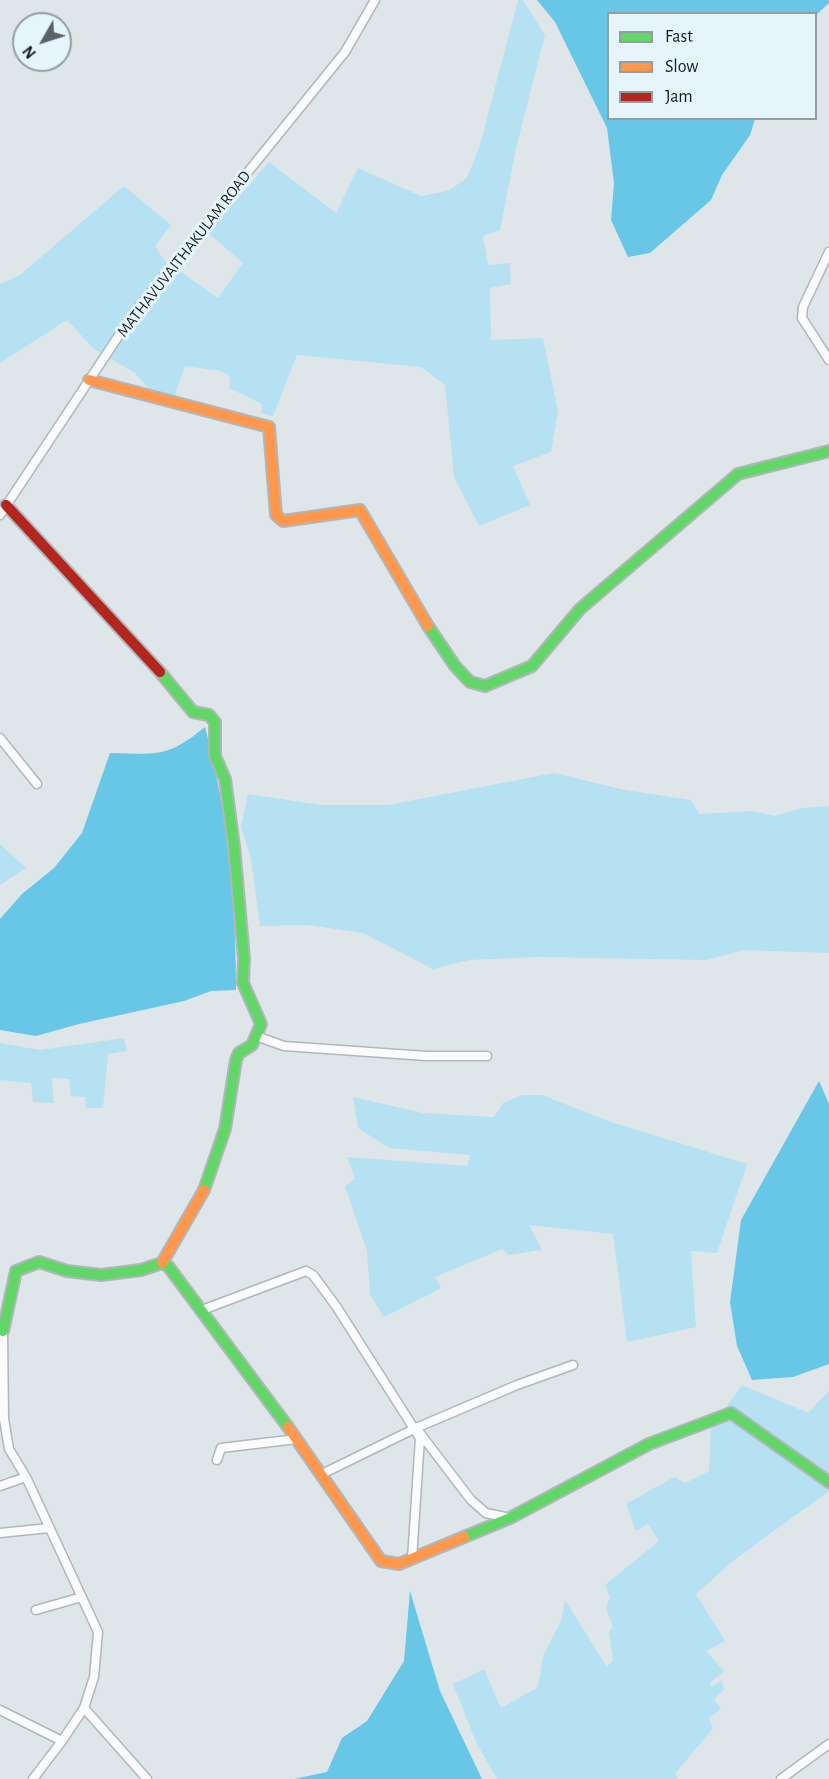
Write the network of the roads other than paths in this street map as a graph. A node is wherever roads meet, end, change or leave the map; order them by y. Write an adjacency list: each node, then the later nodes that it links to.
1 (375, 0): 4 (street, MATHAVUVAITHAKULAM ROAD)
2 (829, 252): 3 (street)
3 (829, 360)
4 (89, 380): 5 (street); 6 (street, MATHAVUVAITHAKULAM ROAD)
5 (829, 451)
6 (3, 510): 9 (street)
7 (0, 738): 8 (street)
8 (36, 784)
9 (256, 1036): 10 (street); 11 (street)
10 (487, 1056)
11 (162, 1263): 12 (street); 13 (street)
12 (202, 1310): 15 (street); 16 (street)
13 (1, 1331): 19 (street)
14 (573, 1365): 15 (street)
15 (416, 1428): 18 (street); 22 (street); 25 (street)
16 (297, 1439): 17 (street); 18 (street)
17 (217, 1460)
18 (322, 1474): 25 (street)
19 (26, 1477): 21 (street); 23 (street)
20 (829, 1482): 22 (street)
21 (0, 1485)
22 (510, 1518): 25 (street)
23 (49, 1528): 24 (street); 26 (street)
24 (0, 1533)
25 (412, 1559)
26 (82, 1597): 27 (street); 28 (street)
27 (36, 1610)
28 (84, 1708): 30 (street); 33 (street)
29 (0, 1710): 30 (street)
30 (62, 1741): 32 (street)
31 (829, 1744): 34 (street)
32 (33, 1779)
33 (147, 1779)
34 (781, 1779)

